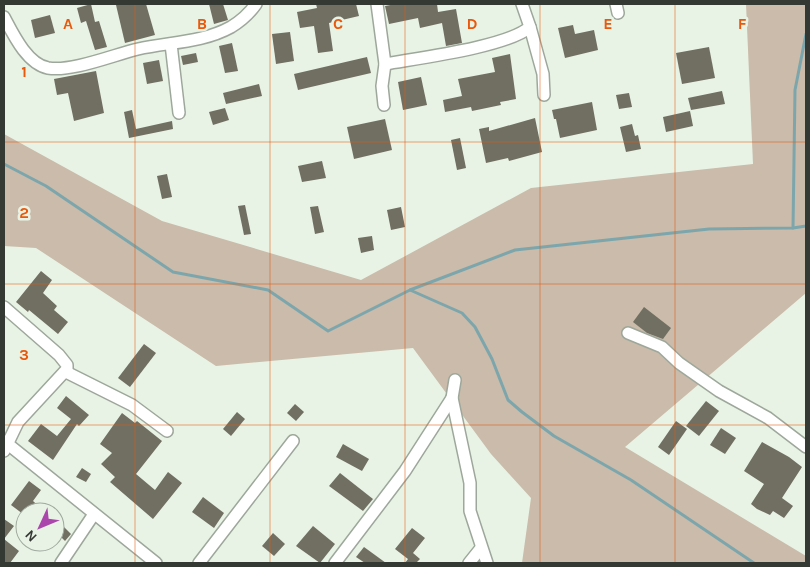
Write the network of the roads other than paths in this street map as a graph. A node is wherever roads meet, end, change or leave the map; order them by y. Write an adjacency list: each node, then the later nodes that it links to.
1 (256, 4): 6 (street)
2 (377, 4): 7 (street)
3 (522, 4): 5 (street)
4 (4, 17): 6 (street)
5 (530, 27): 7 (street); 8 (street)
6 (171, 44): 10 (street)
7 (385, 64): 9 (street)
8 (544, 95)
9 (384, 105)
10 (179, 113)
11 (4, 307): 13 (street)
12 (628, 333): 19 (street)
13 (66, 372): 16 (street); 18 (street)
14 (455, 380): 15 (street)
15 (452, 398): 21 (street); 25 (street)
16 (167, 431)
17 (293, 441): 24 (street)
18 (5, 445): 20 (street)
19 (806, 447)
20 (94, 514): 22 (street); 23 (street)
21 (481, 548): 26 (street); 27 (street)
22 (61, 563)
23 (156, 563)
24 (198, 563)
25 (335, 563)
26 (469, 563)
27 (487, 563)

